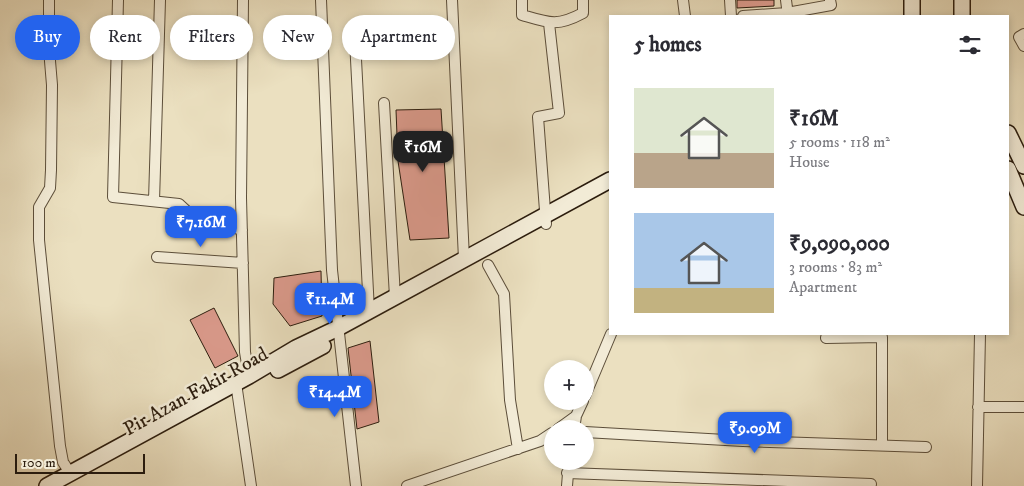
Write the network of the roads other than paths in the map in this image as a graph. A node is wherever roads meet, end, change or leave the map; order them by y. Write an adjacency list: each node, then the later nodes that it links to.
1 (49, 0): 60 (street)
2 (118, 0): 32 (street)
3 (160, 0): 32 (street)
4 (243, 0): 35 (street)
5 (321, 0): 45 (street)
6 (452, 0): 37 (street)
7 (522, 0): 21 (street)
8 (582, 0): 21 (street)
9 (683, 0): 16 (street)
10 (730, 0): 17 (street)
11 (786, 0): 15 (street)
12 (830, 0): 15 (street)
13 (912, 0): 19 (main road)
14 (962, 0): 20 (main road)
15 (788, 14): 18 (street)
16 (685, 15)
17 (731, 15)
18 (766, 15)
19 (911, 15)
20 (962, 15)
21 (550, 23): 34 (street)
22 (1024, 34): 23 (street)
23 (1024, 46)
24 (356, 60): 41 (street)
25 (384, 103): 40 (street)
26 (1009, 136): 27 (main road)
27 (1024, 166)
28 (1009, 171): 31 (main road)
29 (609, 181): 34 (main road)
30 (609, 189): 34 (main road, Pir Azan Fakir Road)
31 (1020, 192): 33 (main road)
32 (154, 201): 35 (street)
33 (1024, 207)
34 (545, 220): 37 (main road, Pir Azan Fakir Road); 45 (main road, Pir Azan Fakir Road)
35 (242, 230): 38 (street)
36 (157, 257): 38 (street)
37 (464, 260): 40 (main road, Pir Azan Fakir Road)
38 (243, 264): 47 (street)
39 (488, 265): 58 (street)
40 (395, 297): 41 (main road, Pir Azan Fakir Road)
41 (369, 311): 45 (main road, Pir Azan Fakir Road)
42 (611, 335): 46 (street)
43 (826, 335): 56 (street)
44 (980, 335): 48 (street)
45 (338, 337): 47 (main road, Pir Azan Fakir Road); 65 (street)
46 (594, 375)
47 (241, 384): 60 (main road, Pir Azan Fakir Road); 64 (street)
48 (978, 407): 49 (street); 68 (street)
49 (1024, 407)
50 (579, 410): 51 (street)
51 (576, 416): 52 (street); 53 (street)
52 (570, 420)
53 (575, 420)
54 (594, 433): 56 (street)
55 (544, 438): 58 (street)
56 (882, 445): 57 (street)
57 (926, 447)
58 (518, 449): 66 (street)
59 (567, 472): 61 (street); 67 (street)
60 (67, 480): 63 (main road, Pir Azan Fakir Road)
61 (741, 483): 62 (street)
62 (871, 484)
63 (47, 486)
64 (251, 486)
65 (356, 486)
66 (407, 486)
67 (567, 486)
68 (977, 486)

